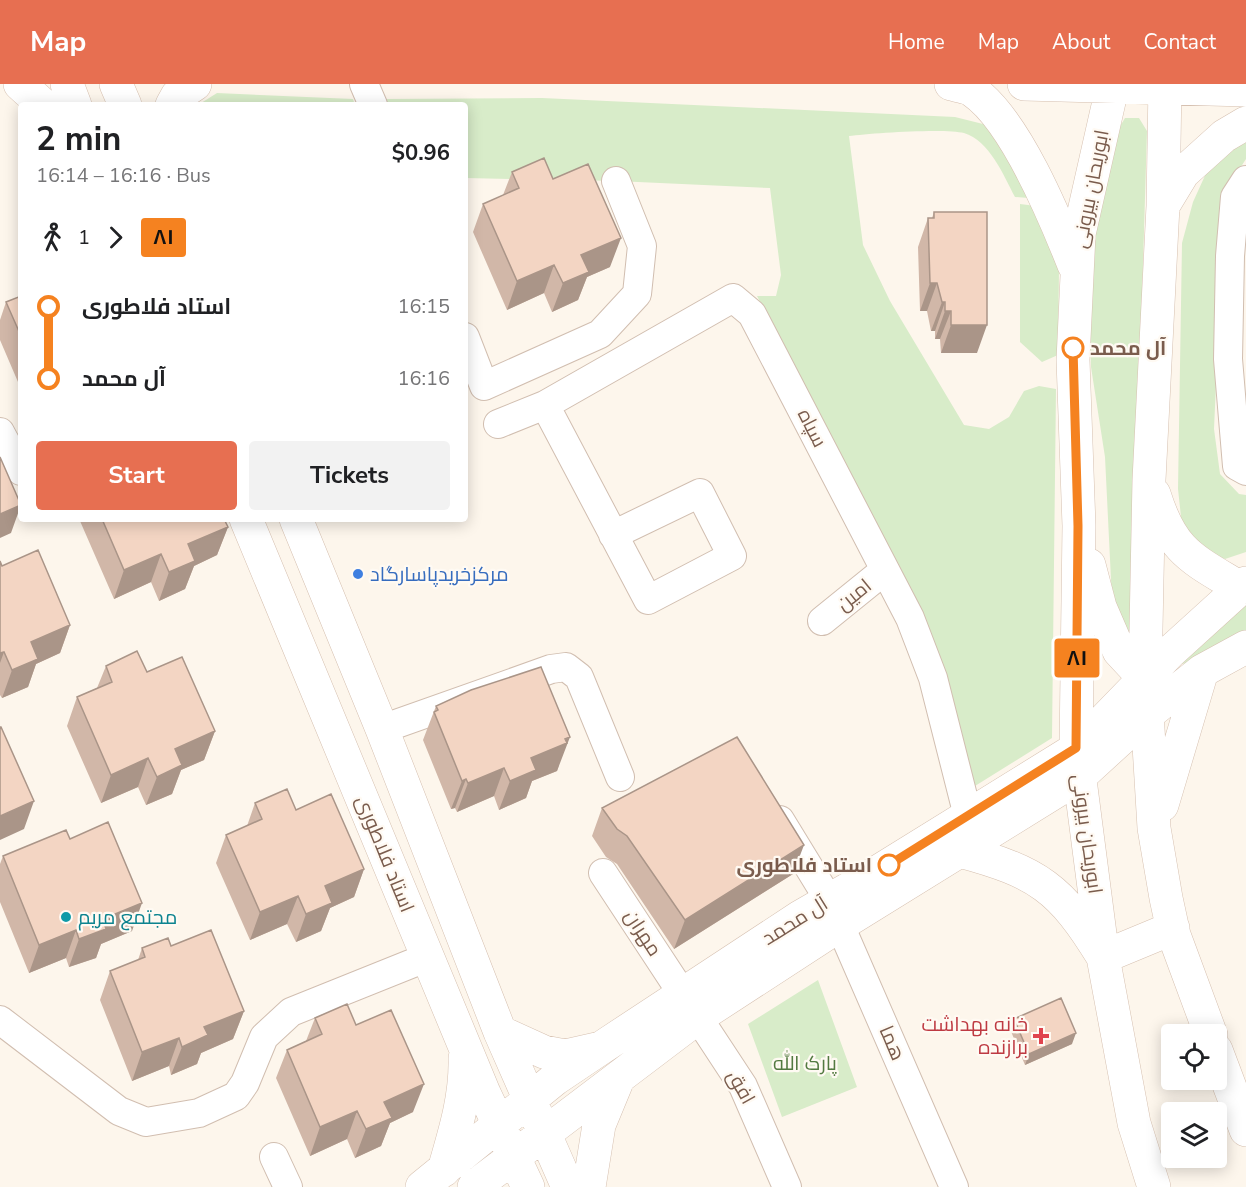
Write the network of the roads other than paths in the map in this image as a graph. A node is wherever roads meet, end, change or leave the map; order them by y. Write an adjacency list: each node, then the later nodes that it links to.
1 (20, 84): 11 (main road)
2 (67, 84): 12 (main road)
3 (116, 84): 13 (main road)
4 (195, 84): 14 (main road)
5 (364, 84): 15 (street)
6 (951, 84): 20 (main road)
7 (1024, 84): 8 (main road)
8 (1113, 86): 9 (main road); 20 (main road, ابوریحان بیرونی)
9 (1164, 87): 10 (main road); 19 (main road)
10 (1246, 90)
11 (40, 102)
12 (74, 102)
13 (124, 102)
14 (174, 102)
15 (372, 102)
16 (1246, 123): 19 (main road)
17 (1246, 180): 26 (street)
18 (616, 181): 21 (street)
19 (1163, 206): 27 (main road)
20 (1077, 273): 30 (main road, ابوریحان بیرونی)
21 (468, 345)
22 (544, 405): 23 (street, سپاه); 31 (street); 32 (street, سپاه)
23 (498, 424)
24 (0, 432): 25 (street)
25 (18, 465)
26 (1246, 471)
27 (1149, 480): 33 (main road); 37 (main road)
28 (247, 522): 49 (main road, استاد فلاطوری)
29 (297, 522): 39 (main road)
30 (1078, 526): 37 (main road); 40 (main road, ابوریحان بیرونی)
31 (613, 535)
32 (885, 570): 34 (street, امین); 43 (street, سپاه)
33 (1243, 585): 37 (main road, آل محمد)
34 (822, 621)
35 (1246, 647): 36 (main road, آل محمد)
36 (1202, 671): 37 (main road); 38 (main road, آل محمد); 44 (main road)
37 (1145, 680): 38 (main road); 40 (main road, آل محمد)
38 (1149, 713): 40 (main road, آل محمد); 44 (main road)
39 (382, 729): 41 (street); 54 (main road)
40 (1077, 763): 43 (main road, آل محمد); 45 (main road, آل محمد); 50 (main road, ابوریحان بیرونی)
41 (620, 777)
42 (766, 798): 47 (street, هما)
43 (968, 816): 47 (main road, آل محمد)
44 (1155, 828): 48 (main road)
45 (960, 851): 47 (main road, آل محمد); 50 (main road)
46 (603, 873): 51 (street, مهران)
47 (835, 912): 51 (main road, آل محمد); 73 (street, هما)
48 (1173, 928): 50 (main road); 53 (main road)
49 (428, 957): 55 (street); 56 (main road, استاد فلاطوری)
50 (1103, 957): 74 (main road, ابوریحان بیرونی)
51 (690, 1006): 57 (main road, آل محمد); 58 (main road, آل محمد); 72 (street, افق)
52 (0, 1020): 55 (street)
53 (1207, 1024)
54 (500, 1032): 57 (main road); 60 (main road)
55 (12, 1044)
56 (465, 1047): 61 (main road, استاد فلاطوری); 66 (main road)
57 (600, 1048): 60 (main road, آل محمد)
58 (618, 1079): 63 (main road, آل محمد); 71 (main road)
59 (1227, 1079): 62 (main road)
60 (528, 1100): 61 (main road, آل محمد); 63 (main road)
61 (499, 1124): 65 (main road, استاد فلاطوری); 66 (main road, آل محمد)
62 (1246, 1130)
63 (544, 1135): 65 (main road, آل محمد); 70 (main road)
64 (274, 1157): 67 (street)
65 (514, 1157): 68 (main road, آل محمد); 69 (main road, استاد فلاطوری)
66 (433, 1178)
67 (288, 1187)
68 (474, 1187)
69 (528, 1187)
70 (568, 1187)
71 (589, 1187)
72 (787, 1187)
73 (954, 1187)
74 (1154, 1187)

